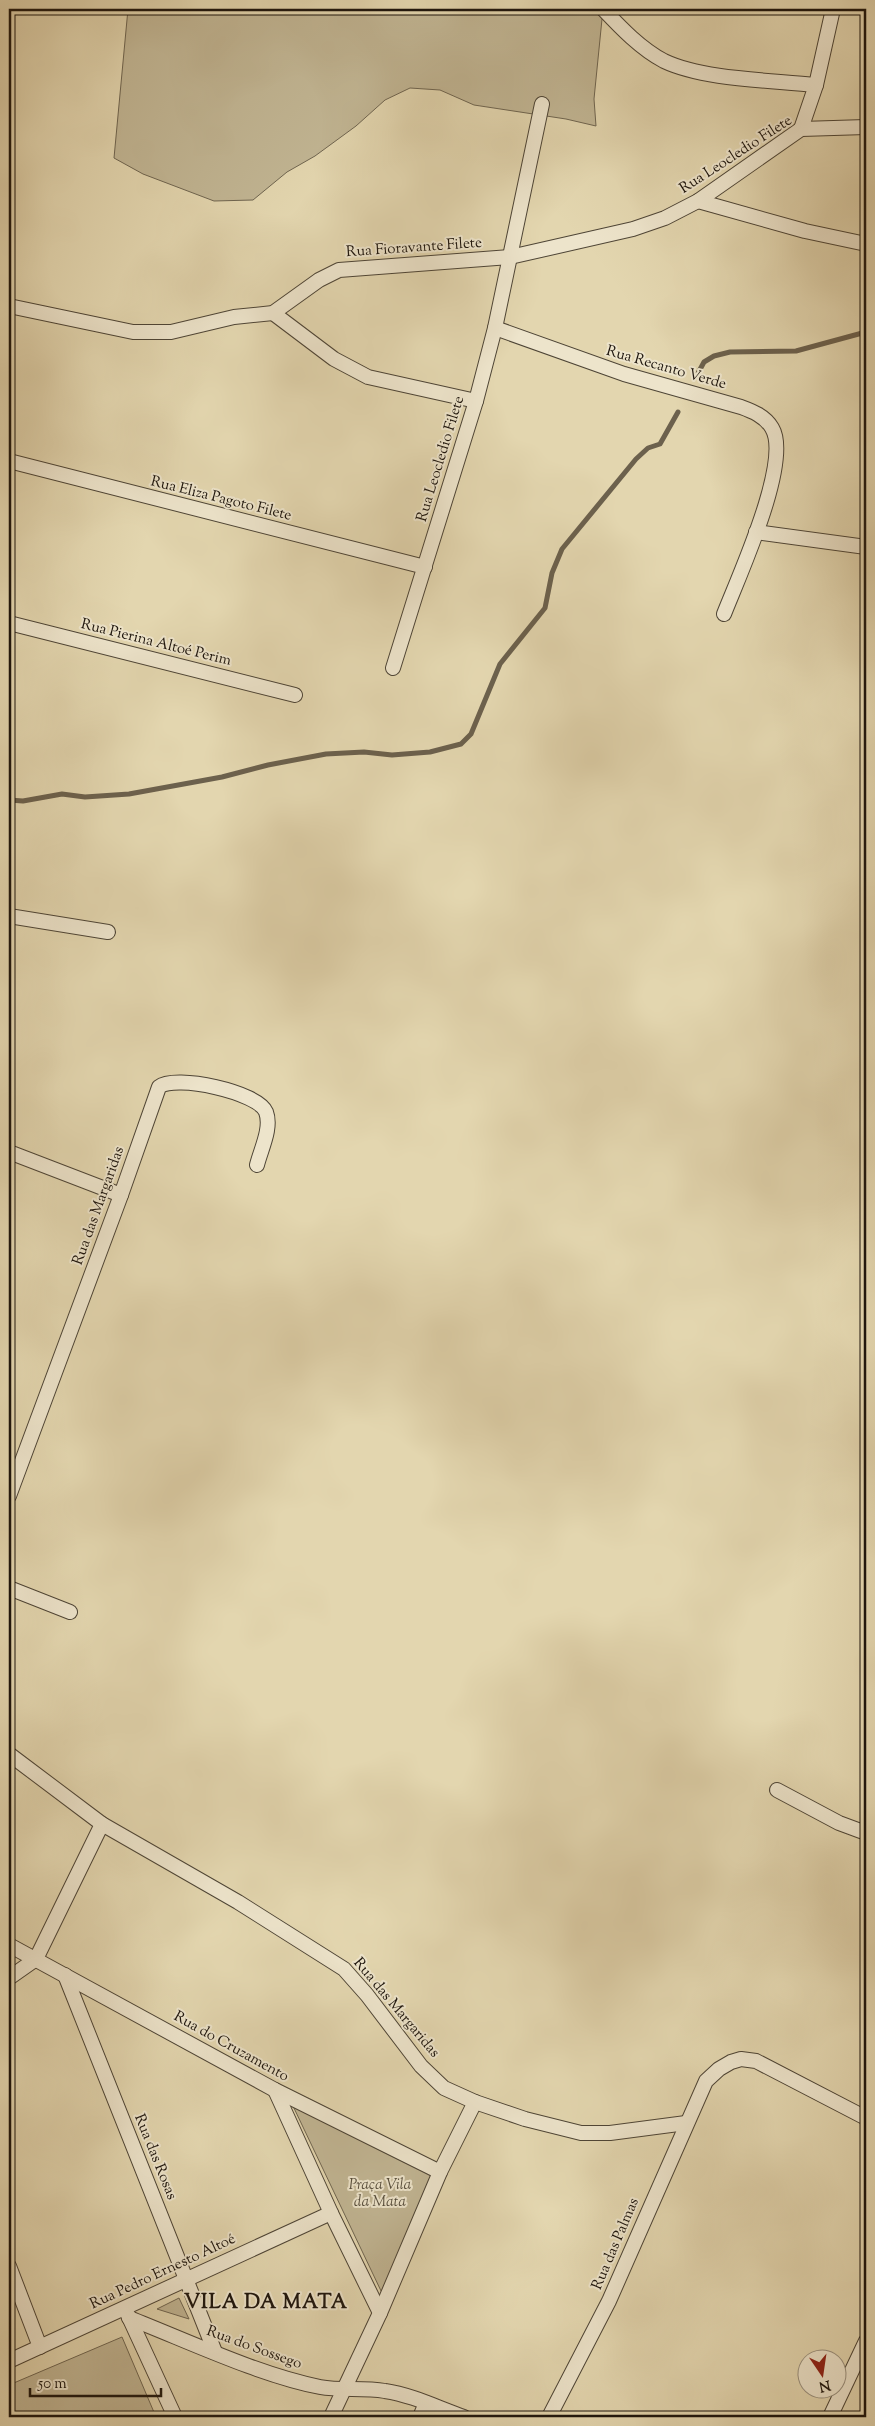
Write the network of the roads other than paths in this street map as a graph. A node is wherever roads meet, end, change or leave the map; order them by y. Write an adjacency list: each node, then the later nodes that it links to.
1 (603, 9): 3 (street)
2 (833, 9): 3 (street)
3 (816, 85): 6 (street)
4 (542, 104): 9 (street, Rua Leocledio Filete)
5 (866, 127): 6 (street, Rua Leocledio Filete)
6 (802, 129): 7 (street, Rua Leocledio Filete)
7 (698, 201): 8 (street); 9 (street, Rua Leocledio Filete)
8 (866, 244)
9 (510, 257): 11 (street, Rua Fioravante Filete); 12 (street, Rua Leocledio Filete)
10 (9, 306): 11 (street)
11 (274, 313): 13 (street)
12 (495, 328): 13 (street, Rua Leocledio Filete); 15 (street, Rua Recanto Verde)
13 (476, 400): 17 (street, Rua Leocledio Filete)
14 (9, 461): 17 (street, Rua Eliza Pagoto Filete)
15 (756, 532): 16 (street); 18 (street, Rua Recanto Verde)
16 (866, 547)
17 (425, 567): 20 (street, Rua Leocledio Filete)
18 (724, 614)
19 (9, 623): 21 (street, Rua Pierina Altoé Perim)
20 (393, 668)
21 (295, 695)
22 (9, 916): 23 (street)
23 (108, 932)
24 (9, 1152): 26 (street)
25 (256, 1165): 26 (street, Rua das Margaridas)
26 (121, 1195): 27 (street, Rua das Margaridas)
27 (9, 1496)
28 (9, 1588): 29 (street)
29 (70, 1612)
30 (9, 1754): 32 (street, Rua das Margaridas)
31 (777, 1790): 33 (street)
32 (102, 1824): 35 (street); 39 (street, Rua das Margaridas)
33 (866, 1833)
34 (9, 1945): 35 (street, Rua do Cruzamento)
35 (36, 1959): 36 (street, Rua do Cruzamento); 37 (street)
36 (65, 1975): 38 (street, Rua do Cruzamento); 45 (street, Rua das Rosas)
37 (9, 1978)
38 (275, 2090): 42 (street, Rua do Cruzamento); 43 (street)
39 (475, 2102): 41 (street, Rua das Margaridas); 42 (street)
40 (866, 2118): 41 (street, Rua das Palmas)
41 (686, 2123): 58 (street, Rua das Palmas)
42 (440, 2172): 47 (street)
43 (331, 2213): 45 (street, Rua Pedro Ernesto Altoé); 47 (street)
44 (9, 2266): 49 (street)
45 (186, 2279): 46 (street, Rua Pedro Ernesto Altoé); 50 (street, Rua das Rosas)
46 (127, 2313): 49 (street, Rua Pedro Ernesto Altoé); 50 (street, Rua do Sossego); 54 (street)
47 (380, 2313): 52 (street)
48 (866, 2341): 59 (street)
49 (40, 2348): 51 (street, Rua Pedro Ernesto Altoé)
50 (215, 2352): 52 (street, Rua do Sossego)
51 (9, 2361)
52 (343, 2390): 53 (street, Rua do Sossego); 55 (street)
53 (426, 2403): 56 (street); 57 (street, Rua do Sossego)
54 (175, 2417)
55 (331, 2417)
56 (420, 2417)
57 (464, 2417)
58 (549, 2417)
59 (830, 2417)

